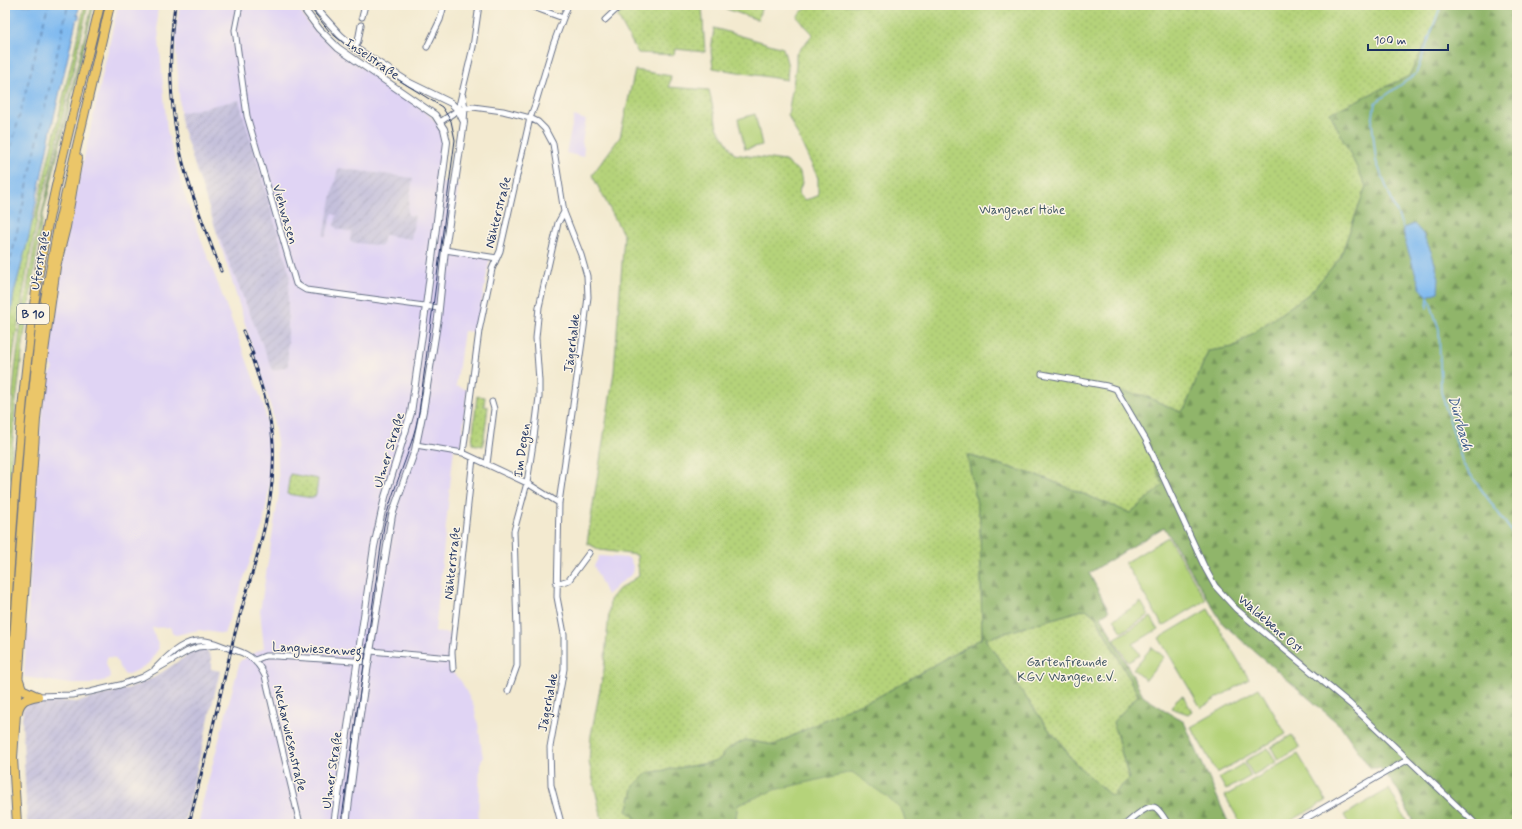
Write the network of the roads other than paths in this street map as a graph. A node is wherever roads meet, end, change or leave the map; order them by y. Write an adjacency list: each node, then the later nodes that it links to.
1 (100, 5): 39 (highway, Uferstraße / B 10)
2 (110, 5): 24 (highway, Uferstraße / B 10)
3 (240, 5): 28 (street, Viehwasen)
4 (301, 5): 22 (street, Inselstraße)
5 (313, 5): 17 (street, Inselstraße)
6 (365, 5): 12 (street)
7 (444, 5): 16 (street)
8 (480, 5): 18 (street, Ulmer Straße)
9 (528, 5): 13 (street)
10 (568, 5): 13 (street, Nähterstraße)
11 (621, 5): 14 (street)
12 (362, 17)
13 (563, 18): 21 (street, Nähterstraße)
14 (605, 20)
15 (361, 25): 17 (street)
16 (427, 47)
17 (355, 48): 20 (street, Inselstraße)
18 (463, 92): 19 (street, Ulmer Straße); 20 (street, Ulmer Straße)
19 (465, 108): 20 (street); 21 (street); 23 (street, Ulmer Straße)
20 (458, 110): 22 (street); 23 (street)
21 (530, 118): 25 (street, Jägerhalde); 27 (street, Nähterstraße)
22 (440, 122): 28 (street, Ulmer Straße)
23 (464, 122): 26 (street, Ulmer Straße)
24 (77, 142): 49 (highway); 54 (highway, Uferstraße / B 10)
25 (564, 212): 36 (street, Im Degen); 37 (street, Jägerhalde)
26 (445, 250): 27 (street); 29 (street, Ulmer Straße)
27 (497, 258): 33 (street, Nähterstraße)
28 (426, 306): 29 (street, Viehwasen); 42 (street, Ulmer Straße)
29 (439, 308): 32 (street, Ulmer Straße)
30 (1042, 374): 53 (street, Waldebene Ost)
31 (492, 402): 35 (street)
32 (416, 445): 33 (street); 43 (street, Ulmer Straße)
33 (463, 453): 34 (street)
34 (473, 458): 35 (street); 44 (street, Nähterstraße)
35 (487, 464): 36 (street)
36 (527, 483): 37 (street); 50 (street, Im Degen)
37 (559, 503): 40 (street, Jägerhalde)
38 (589, 553): 40 (street)
39 (8, 569): 41 (highway, Uferstraße / B 10)
40 (556, 584): 55 (street, Jägerhalde)
41 (5, 638)
42 (359, 650): 43 (street, Langwiesenweg); 46 (street, Ulmer Straße)
43 (371, 651): 44 (street, Langwiesenweg); 47 (street, Ulmer Straße)
44 (451, 658): 48 (street, Nähterstraße)
45 (255, 660): 46 (street, Langwiesenweg); 51 (street, Langwiesenweg); 57 (street, Neckarwiesenstraße)
46 (358, 661): 47 (street, Langwiesenweg); 58 (street, Ulmer Straße)
47 (369, 662): 59 (street, Ulmer Straße)
48 (453, 669)
49 (18, 675): 51 (highway); 52 (highway)
50 (508, 691)
51 (38, 696): 52 (highway)
52 (14, 725): 56 (highway)
53 (1407, 760): 62 (street); 63 (street, Waldebene Ost)
54 (5, 764)
55 (561, 823)
56 (17, 824)
57 (300, 824)
58 (334, 824)
59 (346, 824)
60 (1126, 824): 61 (street)
61 (1168, 824)
62 (1296, 824)
63 (1476, 824)

